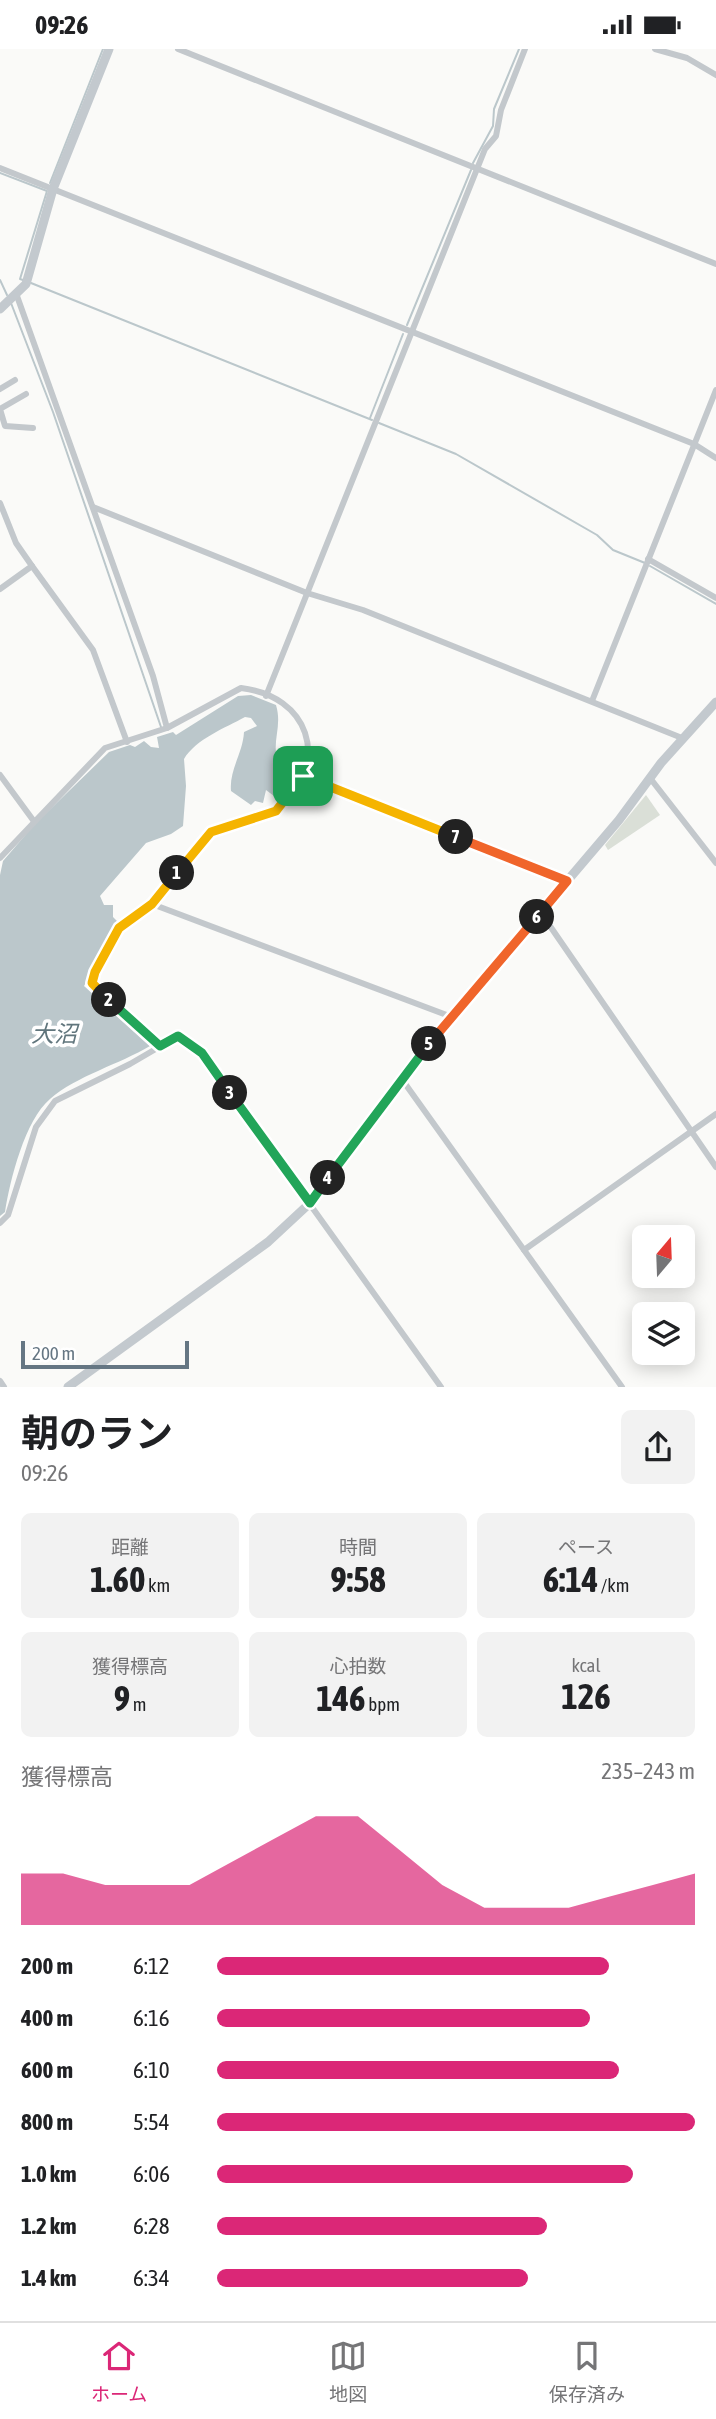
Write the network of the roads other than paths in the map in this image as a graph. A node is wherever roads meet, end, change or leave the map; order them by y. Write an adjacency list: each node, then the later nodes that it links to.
1 (109, 49): 8 (street)
2 (178, 49): 7 (street)
3 (525, 49): 7 (street)
4 (655, 49): 5 (street)
5 (716, 75)
6 (0, 168): 8 (street)
7 (477, 168): 9 (street); 11 (street)
8 (53, 189): 10 (street); 11 (street)
9 (716, 264)
10 (7, 302): 21 (street)
11 (411, 333): 18 (street); 25 (street)
12 (15, 380): 13 (street)
13 (0, 389)
14 (716, 390): 18 (street)
15 (26, 394): 16 (street)
16 (2, 427): 17 (street)
17 (33, 428)
18 (694, 445): 19 (street); 22 (street)
19 (716, 458)
20 (0, 503): 23 (street)
21 (93, 507): 25 (street); 30 (street)
22 (647, 562): 26 (street); 28 (street)
23 (32, 566): 24 (street); 32 (street)
24 (0, 589)
25 (307, 593): 27 (street); 28 (street)
26 (716, 598)
27 (266, 696): 30 (street); 34 (street)
28 (592, 701): 31 (street)
29 (716, 702): 31 (street)
30 (163, 730): 32 (street)
31 (682, 738): 35 (street)
32 (127, 742): 36 (street)
33 (0, 775): 36 (street)
34 (303, 776): 39 (street); 40 (street)
35 (650, 778): 38 (street); 39 (street)
36 (33, 820): 37 (street)
37 (0, 858)
38 (716, 863)
39 (567, 881): 41 (street)
40 (152, 904): 42 (street); 43 (street)
41 (541, 913): 42 (street); 46 (street)
42 (452, 1017): 44 (street)
43 (160, 1046): 48 (street); 49 (street)
44 (401, 1078): 48 (street); 50 (street)
45 (716, 1114): 46 (street)
46 (691, 1131): 47 (street); 50 (street)
47 (716, 1167)
48 (310, 1203): 53 (street); 54 (street)
49 (0, 1223)
50 (524, 1250): 55 (street)
51 (0, 1381): 52 (street)
52 (4, 1387)
53 (68, 1387)
54 (441, 1387)
55 (622, 1387)

